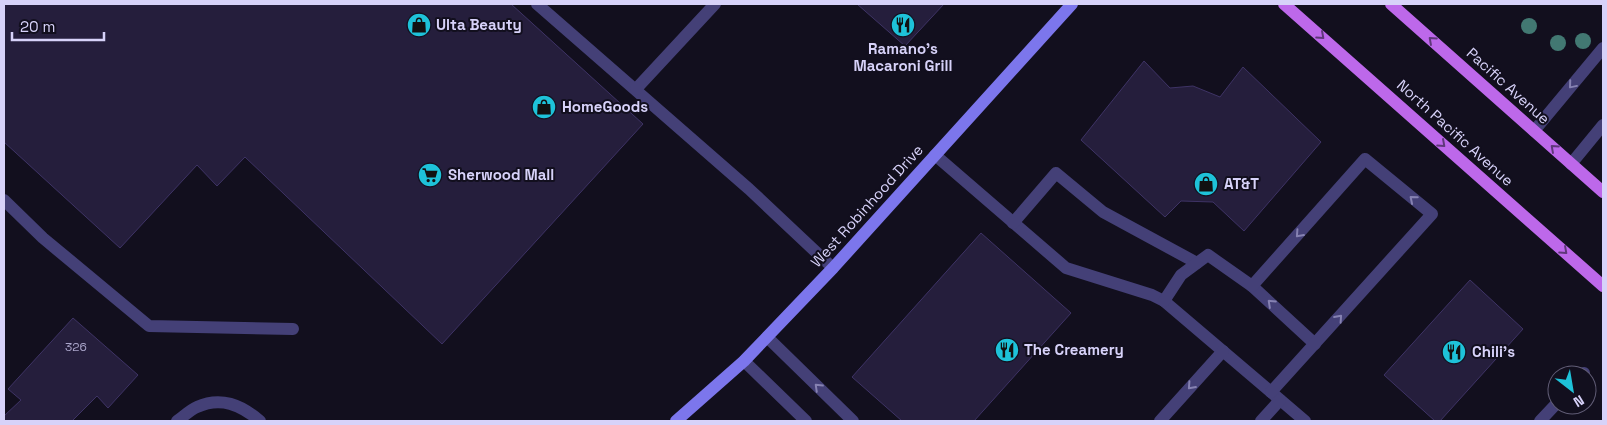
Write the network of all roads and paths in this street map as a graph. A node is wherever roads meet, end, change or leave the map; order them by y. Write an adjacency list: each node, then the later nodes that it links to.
1 (537, 4): 7 (street)
2 (715, 4): 7 (street)
3 (1072, 4): 10 (street, West Robinhood Drive)
4 (1284, 4): 18 (main road, North Pacific Avenue, one-way to 18)
5 (1391, 4): 9 (main road, Pacific Avenue, one-way to 5)
6 (1603, 48): 9 (street, one-way to 9)
7 (636, 90): 16 (street)
8 (1603, 125): 11 (street)
9 (1534, 130): 11 (main road, Pacific Avenue, one-way to 9)
10 (935, 155): 14 (street); 16 (street, West Robinhood Drive)
11 (1571, 164): 12 (main road, Pacific Avenue)
12 (1603, 192)
13 (4, 200): 20 (street)
14 (1013, 223): 15 (street); 19 (street)
15 (1197, 263): 17 (street); 19 (street)
16 (833, 268): 21 (street, West Robinhood Drive)
17 (1252, 286): 22 (street, one-way to 17); 22 (street, one-way to 17)
18 (1603, 286)
19 (1164, 301): 23 (street)
20 (293, 329)
21 (767, 337): 24 (street, West Robinhood Drive); 30 (street, one-way to 21)
22 (1315, 344): 25 (street)
23 (1223, 351): 25 (street); 31 (street, one-way to 31)
24 (744, 361): 28 (street, West Robinhood Drive); 29 (street)
25 (1276, 396): 32 (street); 33 (street)
26 (177, 421): 27 (street)
27 (260, 421)
28 (676, 421)
29 (806, 421)
30 (853, 421)
31 (1160, 421)
32 (1261, 421)
33 (1305, 421)

